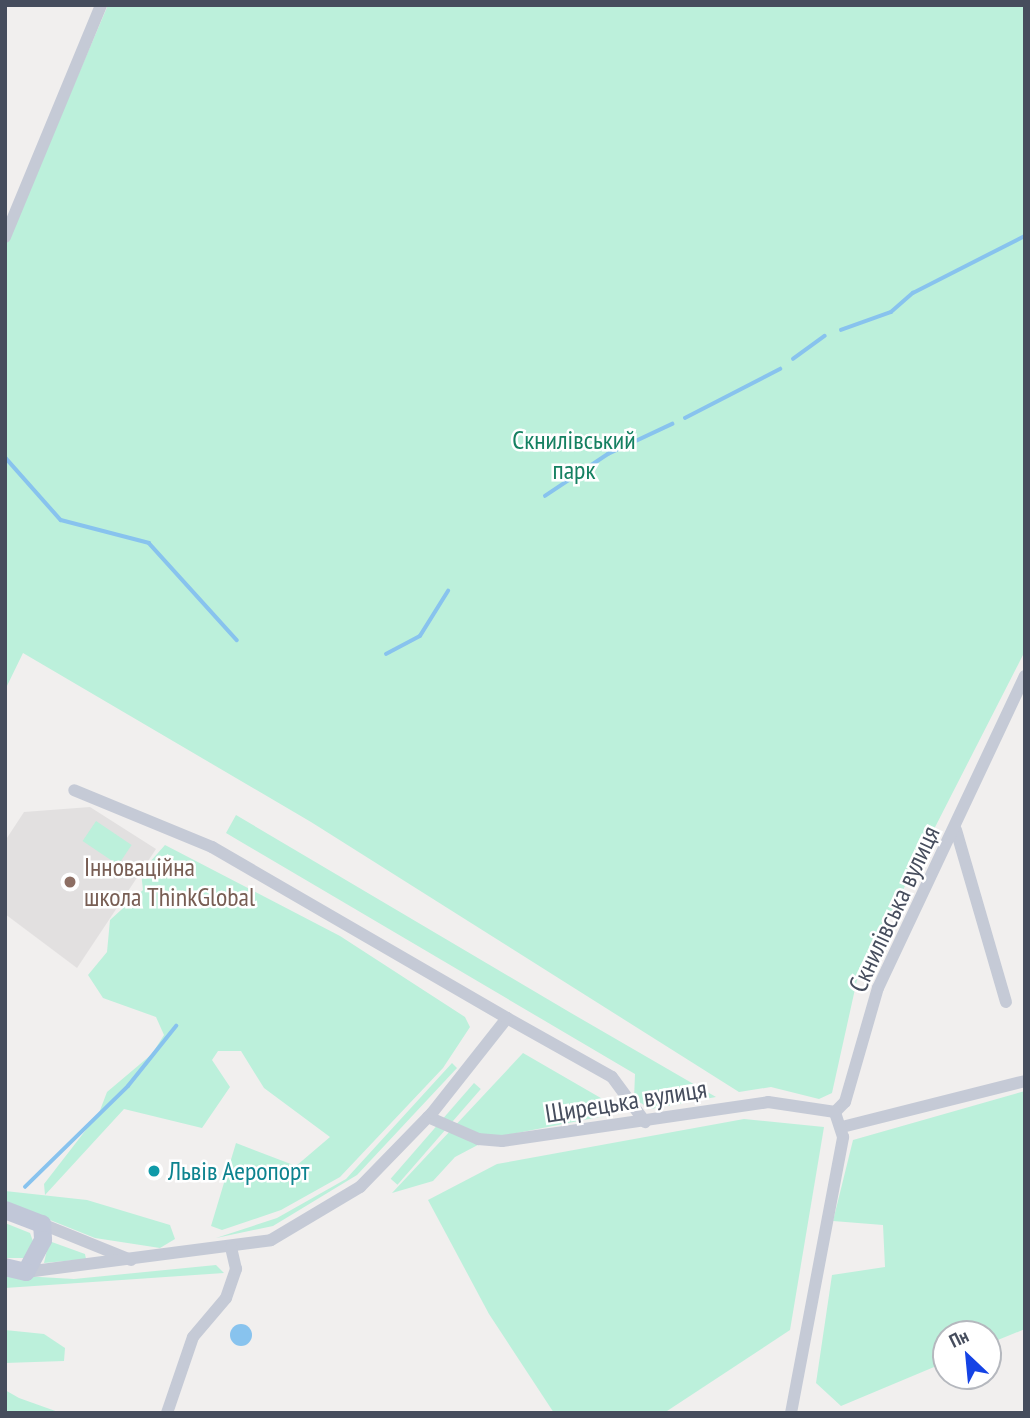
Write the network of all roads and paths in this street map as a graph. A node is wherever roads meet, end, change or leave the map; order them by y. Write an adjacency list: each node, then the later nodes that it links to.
1 (101, 5): 2 (street)
2 (5, 237)
3 (1025, 676): 5 (street, Скнилівська вулиця)
4 (74, 790): 7 (street)
5 (956, 830): 6 (street); 9 (street, Скнилівська вулиця)
6 (1006, 1002)
7 (507, 1018): 10 (street); 11 (street)
8 (1025, 1081): 12 (street)
9 (835, 1112): 11 (street, Щирецька вулиця); 12 (street)
10 (430, 1115): 11 (street, Щирецька вулиця); 15 (street)
11 (645, 1122)
12 (842, 1127): 20 (street)
13 (5, 1210): 14 (street)
14 (42, 1224): 16 (street); 18 (street)
15 (231, 1248): 16 (street); 19 (street)
16 (135, 1261): 18 (street)
17 (5, 1267): 18 (street)
18 (26, 1272)
19 (167, 1413)
20 (790, 1413)

